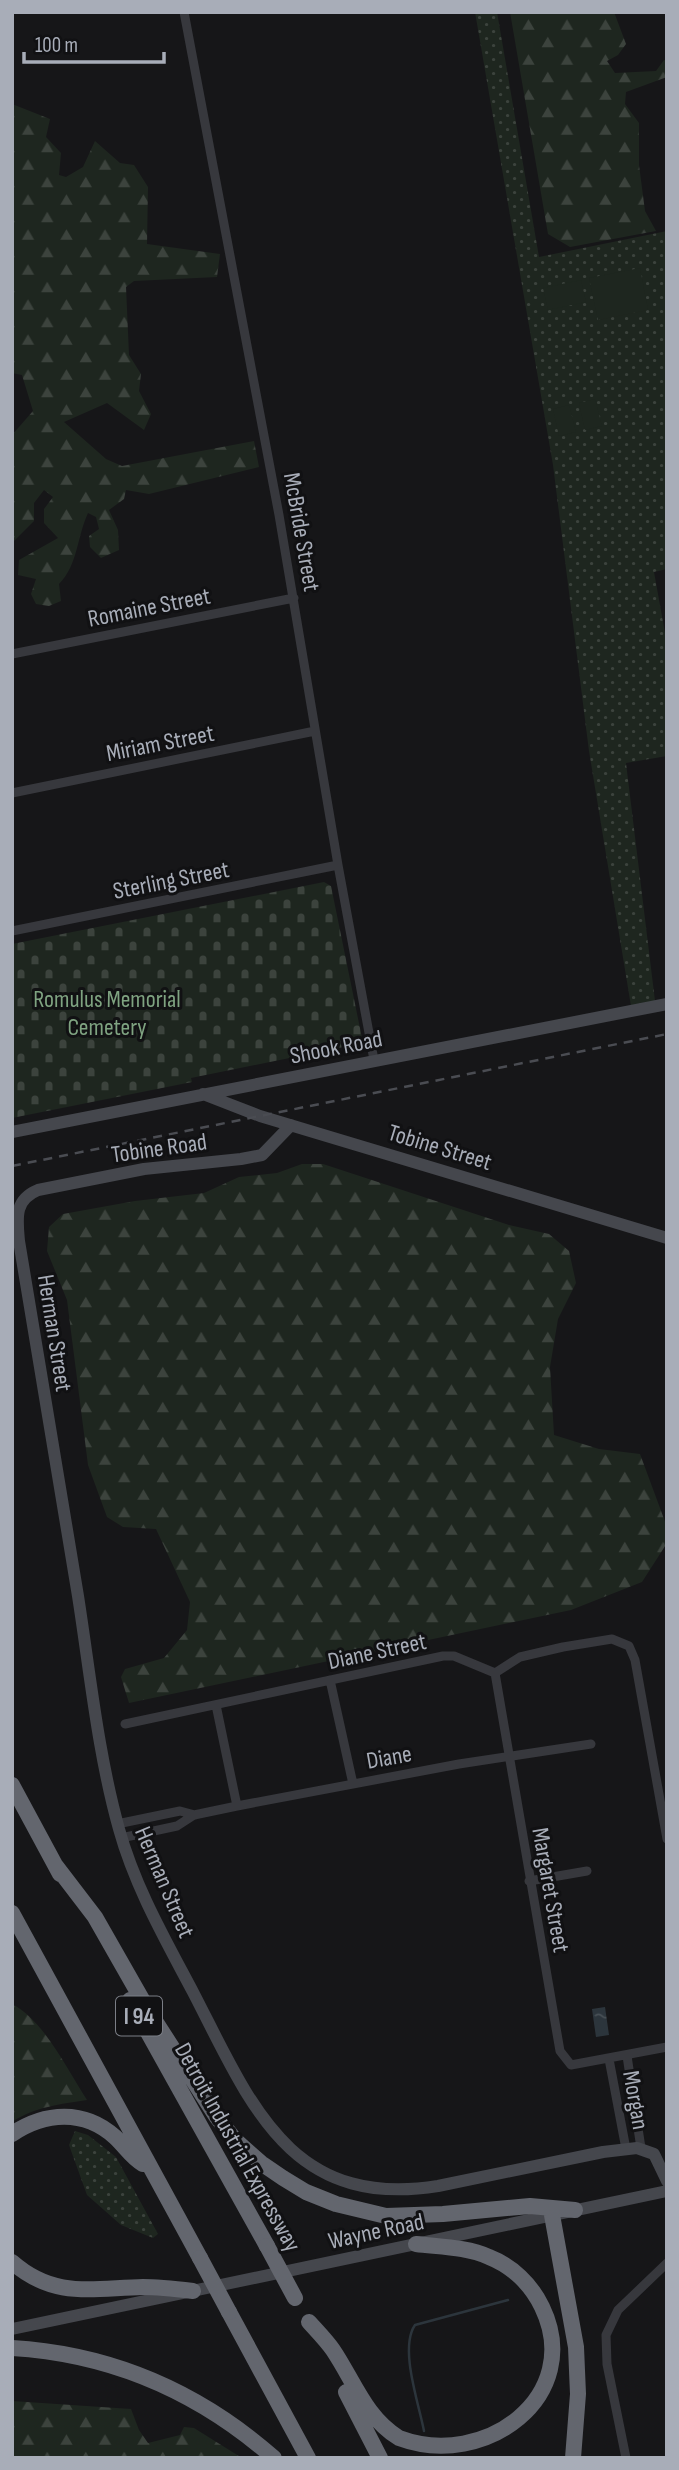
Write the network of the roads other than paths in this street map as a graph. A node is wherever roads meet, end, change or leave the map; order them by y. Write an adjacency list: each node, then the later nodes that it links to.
1 (184, 12): 2 (street, McBride Street)
2 (294, 598): 3 (street, Romaine Street); 4 (street, McBride Street)
3 (12, 654)
4 (315, 731): 5 (street, Miriam Street); 6 (street, McBride Street)
5 (12, 793)
6 (338, 865): 7 (street, Sterling Street); 9 (street, McBride Street)
7 (12, 931)
8 (667, 1004): 9 (street, Shook Road)
9 (374, 1060): 10 (street, Shook Road)
10 (203, 1094): 11 (street, Tobine Street); 12 (street, Shook Road)
11 (291, 1125): 13 (street, Tobine Road); 14 (street, Tobine Street)
12 (12, 1132)
13 (24, 1199): 25 (street, Herman Street)
14 (667, 1238)
15 (495, 1673): 16 (street, Diane Street); 20 (street, Margaret Street); 27 (street)
16 (330, 1680): 17 (street, Diane Street); 21 (street)
17 (216, 1705): 18 (street, Diane Street); 23 (street)
18 (125, 1724)
19 (591, 1744): 20 (street, Diane)
20 (510, 1756): 21 (street, Diane); 30 (street, Margaret Street)
21 (353, 1784): 23 (street, Diane)
22 (12, 1785): 28 (highway, Detroit Industrial Expressway / I 94)
23 (237, 1807): 24 (street, Diane)
24 (195, 1815): 25 (street, Diane); 26 (street, Diane)
25 (117, 1824): 26 (street, Herman Street)
26 (121, 1838): 36 (street, Herman Street)
27 (667, 1839)
28 (56, 1866): 40 (highway); 46 (highway, Detroit Industrial Expressway / I 94, bridge)
29 (587, 1871): 30 (street)
30 (529, 1881): 33 (street, Margaret Street)
31 (12, 1913): 37 (highway, I 94)
32 (667, 2047): 33 (street)
33 (618, 2057): 35 (street, Morgan); 36 (street, Morgan)
34 (12, 2134): 37 (highway)
35 (641, 2148): 36 (street, Herman Street); 38 (street)
36 (626, 2149)
37 (150, 2168): 50 (highway, I 94, bridge)
38 (667, 2181)
39 (667, 2191): 40 (street, Wayne Road)
40 (575, 2210): 41 (street, Wayne Road)
41 (552, 2215): 42 (street, Wayne Road); 52 (highway)
42 (416, 2244): 45 (street, Wayne Road); 46 (highway)
43 (12, 2262): 45 (highway)
44 (667, 2263): 53 (street)
45 (193, 2291): 47 (street, Wayne Road)
46 (309, 2322): 51 (highway, Detroit Industrial Expressway / I 94)
47 (12, 2329)
48 (12, 2348): 49 (highway)
49 (274, 2458)
50 (308, 2458)
51 (380, 2458)
52 (573, 2458)
53 (626, 2458)

